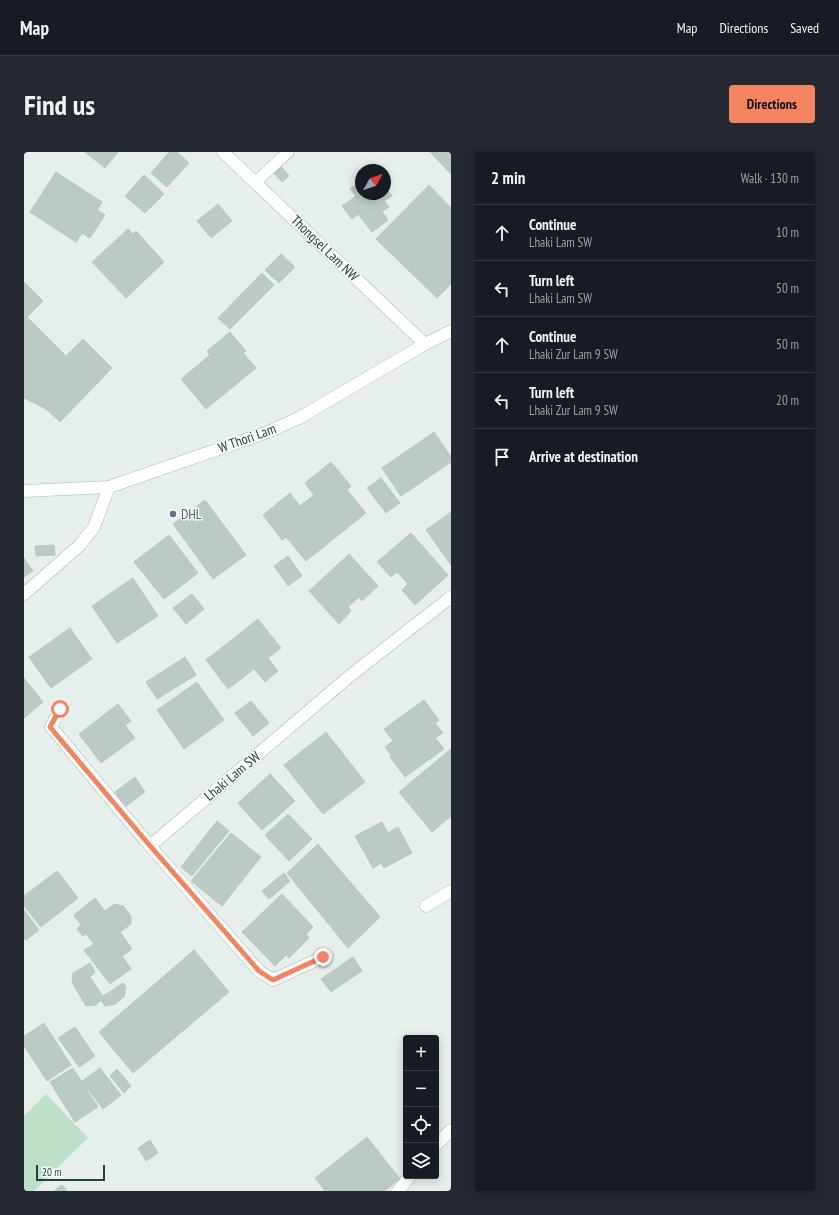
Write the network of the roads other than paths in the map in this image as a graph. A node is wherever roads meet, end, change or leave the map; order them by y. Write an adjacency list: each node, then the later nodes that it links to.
1 (224, 152): 3 (street, Thongsel Lam NW)
2 (288, 152): 3 (lane)
3 (256, 182): 5 (street, Thongsel Lam NW)
4 (451, 331): 5 (street, W Thori Lam)
5 (425, 344): 6 (street, W Thori Lam)
6 (109, 487): 7 (street, W Thori Lam); 8 (street)
7 (24, 492)
8 (24, 594)
9 (451, 597): 11 (street, Lhaki Lam SW)
10 (60, 709): 11 (street)
11 (150, 846): 14 (street)
12 (451, 891): 13 (street)
13 (426, 906)
14 (323, 957)
15 (451, 1130): 16 (street)
16 (438, 1143)
17 (408, 1179): 18 (street)
18 (398, 1191)

